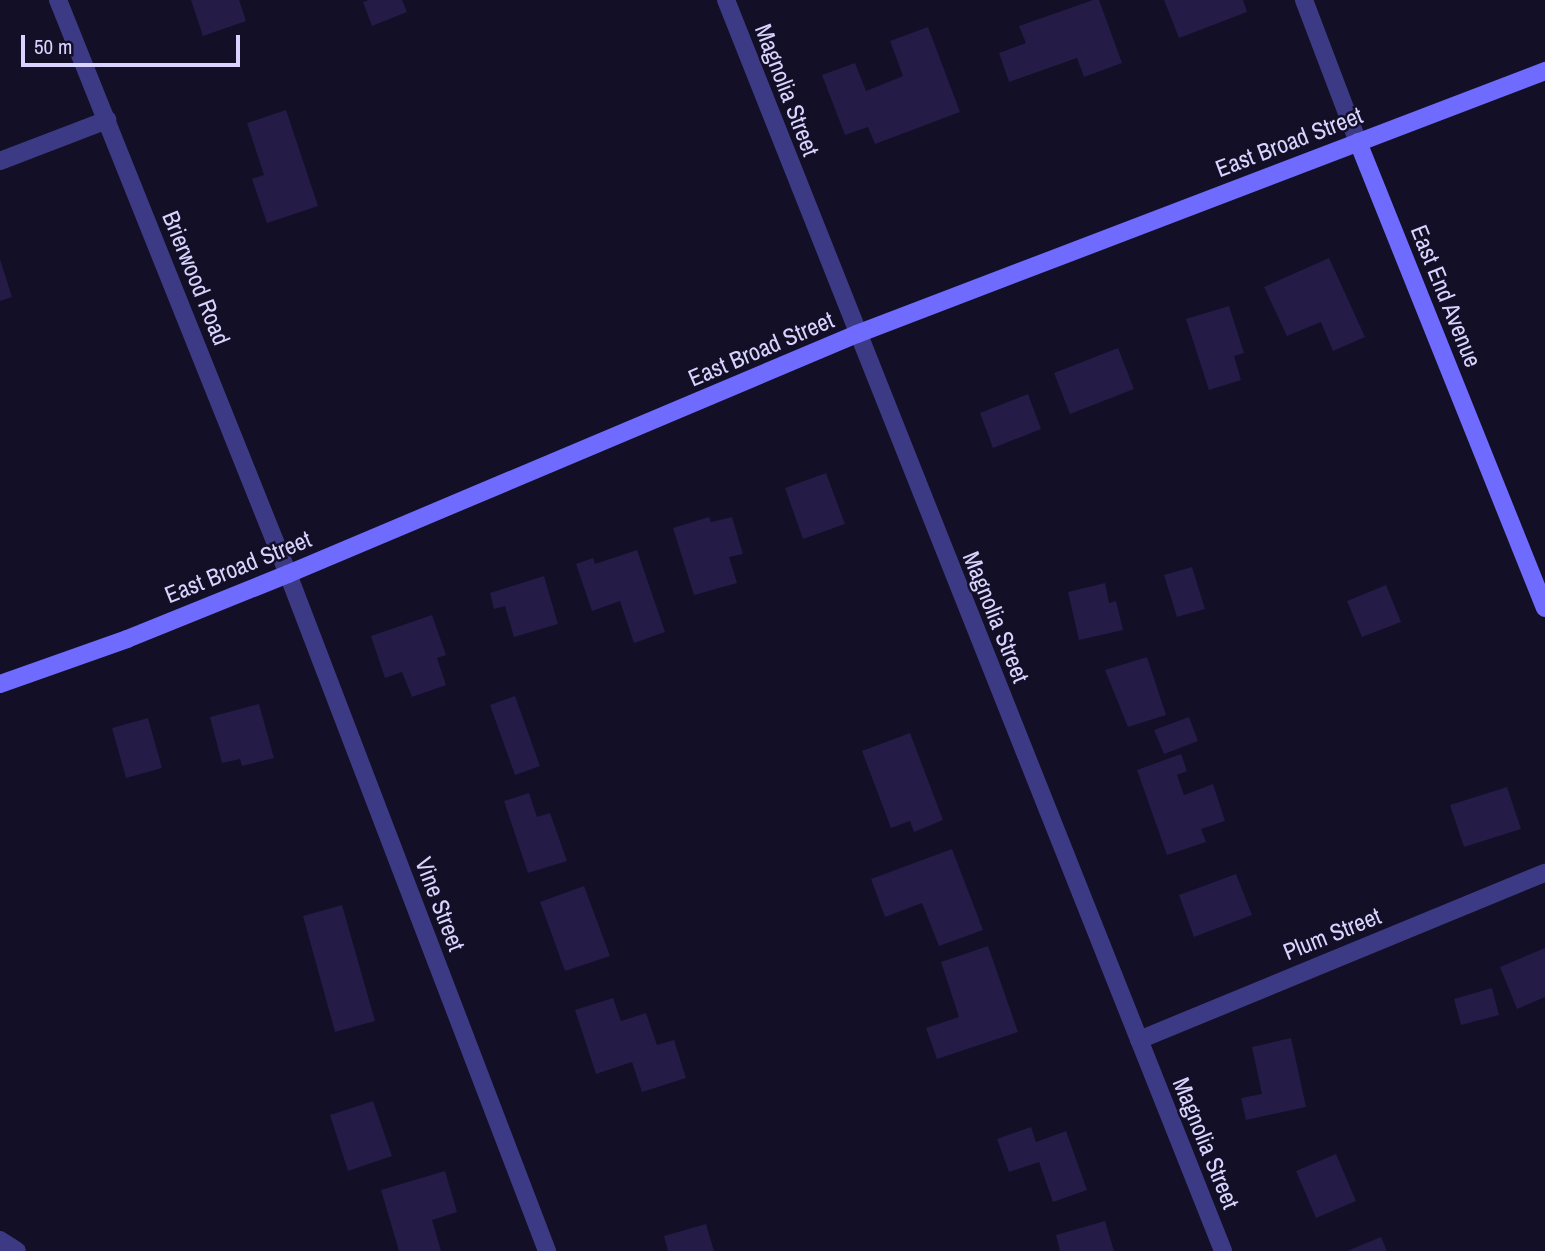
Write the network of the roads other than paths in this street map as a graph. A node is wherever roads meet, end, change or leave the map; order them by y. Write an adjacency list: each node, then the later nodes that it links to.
1 (58, 0): 5 (street, Brierwood Road)
2 (726, 0): 8 (street, Magnolia Street)
3 (1304, 0): 6 (street, East End Avenue)
4 (1545, 71): 6 (main road, East Broad Street)
5 (107, 120): 7 (street); 9 (street, Brierwood Road)
6 (1358, 142): 8 (main road, East Broad Street); 10 (main road, East End Avenue)
7 (0, 161)
8 (857, 334): 9 (main road, East Broad Street); 13 (street, Magnolia Street)
9 (288, 573): 11 (main road, East Broad Street); 16 (street, Vine Street)
10 (1545, 608)
11 (0, 684)
12 (1545, 873): 13 (street, Plum Street)
13 (1139, 1040): 17 (street, Magnolia Street)
14 (0, 1240): 15 (street)
15 (17, 1251)
16 (547, 1251)
17 (1223, 1251)

